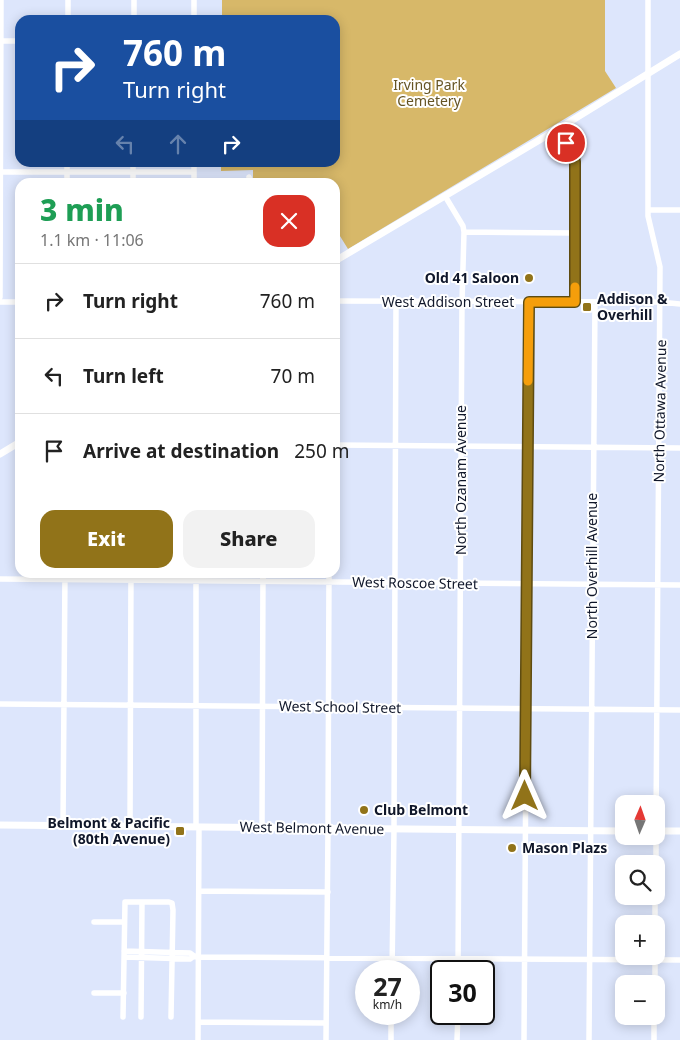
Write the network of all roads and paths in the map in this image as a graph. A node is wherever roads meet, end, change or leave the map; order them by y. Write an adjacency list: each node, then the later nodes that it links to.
1 (2, 0): 9 (street)
2 (68, 0): 6 (street)
3 (134, 0): 7 (street)
4 (194, 0): 8 (street)
5 (648, 0): 12 (street, North Ottawa Avenue)
6 (68, 15)
7 (134, 15)
8 (194, 15)
9 (1, 41): 10 (street); 17 (street)
10 (15, 41)
11 (680, 54): 12 (main road)
12 (648, 74): 13 (main road); 25 (street, North Ottawa Avenue)
13 (558, 129): 24 (main road); 28 (street)
14 (67, 167): 18 (street)
15 (133, 167): 19 (street)
16 (194, 167): 20 (street)
17 (0, 172): 18 (street); 30 (street)
18 (67, 172): 19 (street); 21 (street)
19 (133, 172): 20 (street); 22 (street)
20 (194, 172): 23 (street)
21 (67, 178)
22 (133, 178)
23 (194, 178)
24 (445, 196): 27 (street, North Ozanam Avenue); 29 (main road)
25 (648, 210): 26 (street); 39 (street, North Ottawa Avenue)
26 (680, 210)
27 (464, 232): 28 (street); 35 (street, North Ozanam Avenue)
28 (575, 233): 37 (street)
29 (340, 258)
30 (0, 297)
31 (0, 302): 32 (street)
32 (15, 302)
33 (340, 302): 34 (street, West Addison Street)
34 (396, 302): 35 (street, West Addison Street); 43 (street)
35 (462, 302): 36 (street, West Addison Street); 44 (street, North Ozanam Avenue)
36 (529, 302): 37 (street, West Addison Street); 45 (street)
37 (575, 302): 38 (street, West Addison Street)
38 (595, 302): 39 (street, West Addison Street); 46 (street, North Overhill Avenue)
39 (660, 302): 40 (street, West Addison Street); 47 (street, North Ottawa Avenue)
40 (680, 304)
41 (15, 445): 49 (main road)
42 (340, 446): 43 (street)
43 (396, 446): 44 (street); 57 (street)
44 (462, 446): 45 (street); 58 (street, North Ozanam Avenue)
45 (528, 447): 46 (street); 59 (street)
46 (593, 448): 47 (street); 60 (street, North Overhill Avenue)
47 (659, 448): 48 (street); 61 (street, North Ottawa Avenue)
48 (680, 448)
49 (0, 454)
50 (329, 578): 56 (street)
51 (0, 579): 52 (street, West Roscoe Street)
52 (65, 580): 53 (street, West Roscoe Street); 64 (street)
53 (131, 580): 54 (street, West Roscoe Street); 65 (street)
54 (196, 581): 55 (street, West Roscoe Street); 66 (street)
55 (263, 581): 56 (street, West Roscoe Street); 67 (street)
56 (329, 582): 57 (street, West Roscoe Street); 68 (street)
57 (395, 582): 58 (street, West Roscoe Street); 69 (street)
58 (461, 583): 59 (street, West Roscoe Street); 70 (street, North Ozanam Avenue)
59 (526, 584): 60 (street, West Roscoe Street); 71 (street)
60 (592, 584): 61 (street, West Roscoe Street); 72 (street, North Overhill Avenue)
61 (658, 585): 62 (street, West Roscoe Street); 73 (street, North Ottawa Avenue)
62 (680, 585)
63 (0, 704): 64 (street, West School Street)
64 (64, 704): 65 (street, West School Street); 77 (street)
65 (130, 705): 66 (street, West School Street); 78 (street)
66 (196, 706): 67 (street, West School Street); 79 (street)
67 (263, 706): 68 (street, West School Street); 80 (street)
68 (329, 707): 69 (street, West School Street); 81 (street)
69 (394, 708): 70 (street, West School Street); 82 (street)
70 (460, 708): 71 (street, West School Street); 83 (street, North Ozanam Avenue)
71 (526, 709): 72 (street, West School Street); 84 (street)
72 (591, 709): 73 (street, West School Street); 85 (street, North Overhill Avenue)
73 (657, 710): 74 (street, West School Street); 75 (street, North Ottawa Avenue)
74 (680, 710)
75 (656, 795)
76 (0, 825): 77 (main road, West Belmont Avenue)
77 (64, 825): 78 (main road, West Belmont Avenue)
78 (130, 826): 79 (main road, West Belmont Avenue)
79 (197, 827): 80 (main road, West Belmont Avenue); 89 (street)
80 (262, 827): 81 (main road, West Belmont Avenue)
81 (328, 828): 82 (main road, West Belmont Avenue); 90 (street)
82 (394, 828): 83 (main road, West Belmont Avenue); 99 (street)
83 (459, 829): 84 (main road, West Belmont Avenue); 100 (street, North Ozanam Avenue)
84 (525, 830): 85 (main road, West Belmont Avenue); 101 (street)
85 (591, 830): 86 (main road, West Belmont Avenue); 102 (street, North Overhill Avenue)
86 (615, 830)
87 (665, 831): 88 (main road)
88 (680, 831)
89 (199, 891): 90 (street); 97 (street)
90 (328, 892): 98 (street)
91 (142, 902): 93 (street); 95 (street); 96 (street)
92 (94, 922): 93 (street)
93 (124, 922): 94 (street)
94 (124, 954): 95 (street); 107 (street)
95 (142, 955): 96 (street); 109 (street)
96 (172, 955): 97 (street); 110 (street)
97 (196, 956): 98 (street); 111 (street)
98 (327, 957): 99 (street); 112 (street)
99 (392, 958): 100 (street)
100 (458, 958): 101 (street)
101 (525, 959): 102 (street); 120 (street)
102 (590, 959): 103 (street); 121 (street, North Overhill Avenue)
103 (615, 959)
104 (665, 959): 105 (street)
105 (680, 960)
106 (94, 993): 107 (street)
107 (124, 993): 108 (street)
108 (124, 1017)
109 (141, 1017)
110 (171, 1017)
111 (198, 1022): 112 (street); 116 (street)
112 (326, 1023): 117 (street)
113 (391, 1025): 118 (street)
114 (458, 1025): 119 (street)
115 (654, 1025): 122 (street)
116 (198, 1040)
117 (326, 1040)
118 (391, 1040)
119 (457, 1040)
120 (524, 1040)
121 (589, 1040)
122 (654, 1040)

